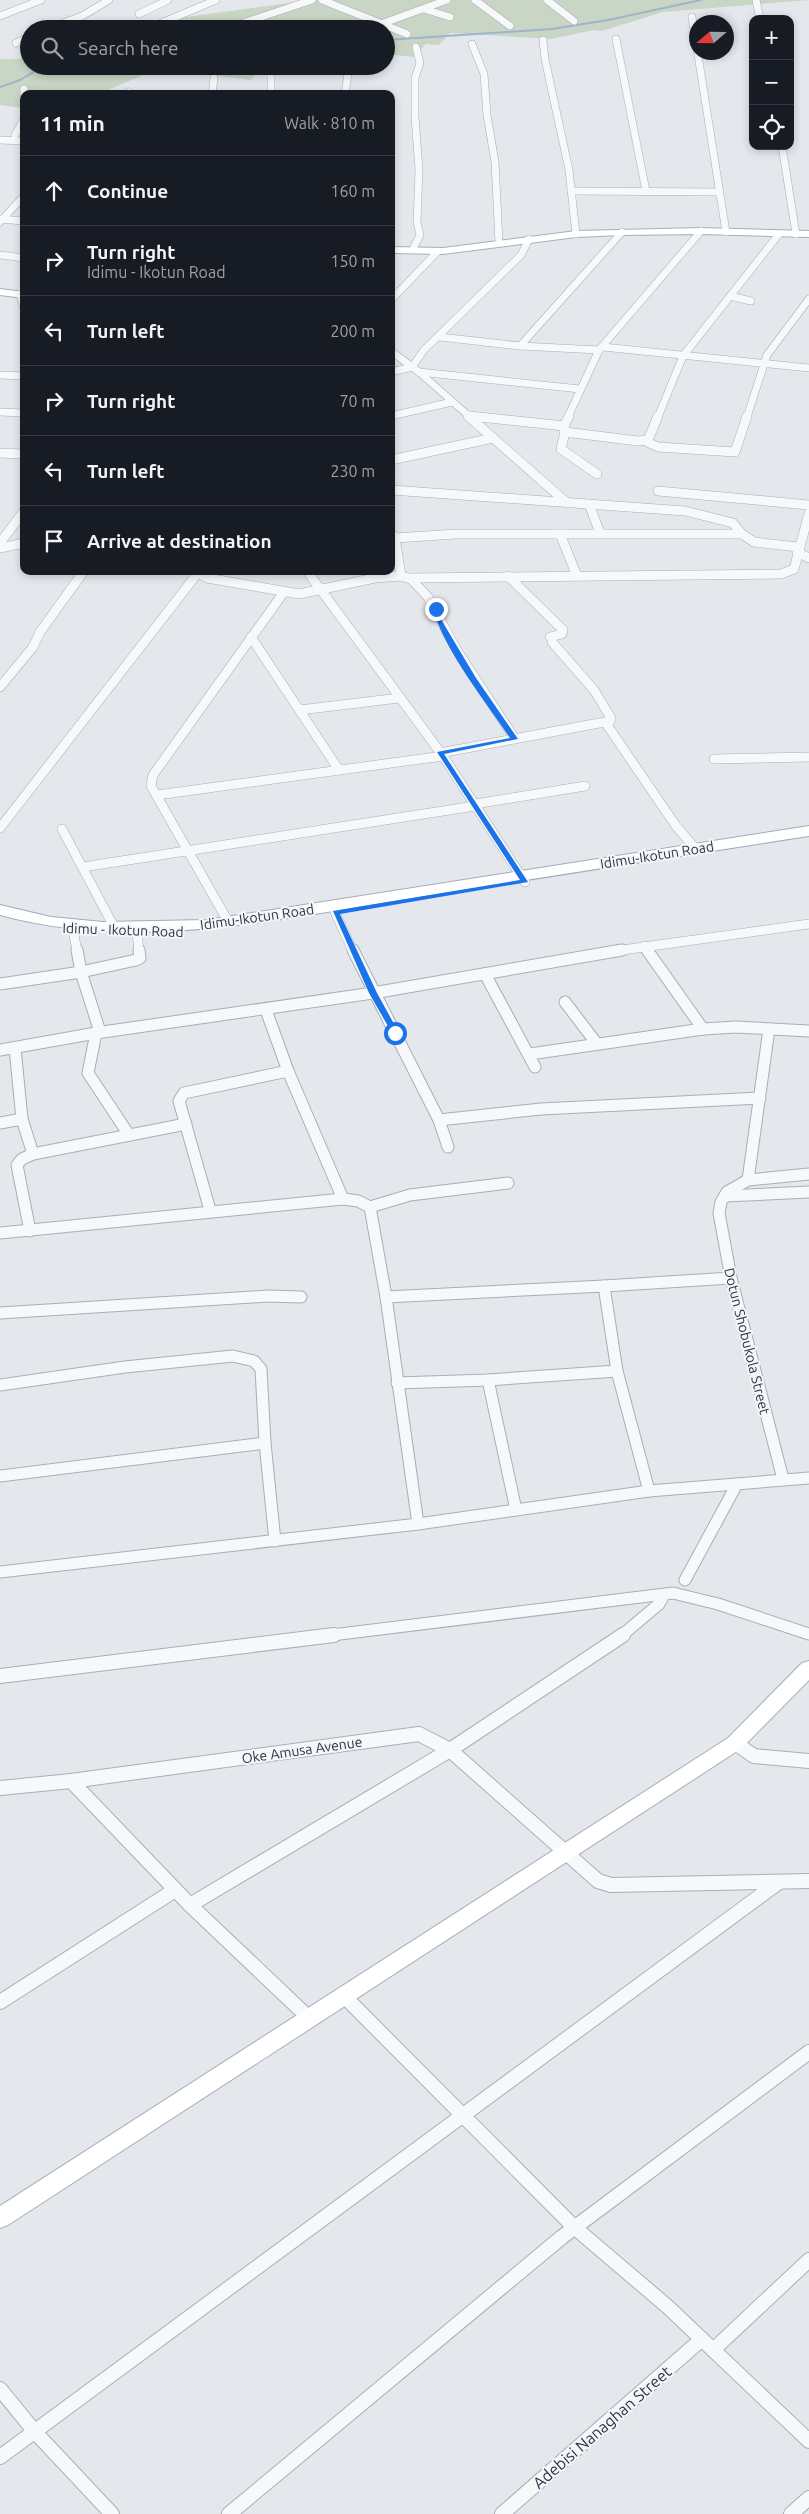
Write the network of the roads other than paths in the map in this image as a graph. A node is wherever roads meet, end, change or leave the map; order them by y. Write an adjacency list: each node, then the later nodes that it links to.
1 (41, 0): 14 (street)
2 (109, 0): 16 (street)
3 (168, 0): 12 (street)
4 (216, 0): 17 (street)
5 (312, 0): 18 (street)
6 (322, 0): 19 (street)
7 (447, 0): 11 (street)
8 (475, 0): 22 (street)
9 (547, 0): 21 (street)
10 (756, 0): 13 (street)
11 (424, 9): 15 (street); 20 (street)
12 (139, 14)
13 (759, 15)
14 (0, 16)
15 (450, 17)
16 (71, 20)
17 (168, 20)
18 (251, 20)
19 (372, 20)
20 (393, 20)
21 (574, 21)
22 (510, 26)
23 (395, 29): 24 (street)
24 (407, 34)
25 (616, 39): 44 (street)
26 (544, 40): 43 (street)
27 (20, 41): 28 (street)
28 (16, 43)
29 (472, 44): 57 (street)
30 (416, 47): 58 (street)
31 (697, 60): 45 (street)
32 (272, 75): 36 (street)
33 (347, 75): 37 (street)
34 (214, 78): 35 (street)
35 (212, 90)
36 (271, 90)
37 (346, 90)
38 (20, 127): 39 (street)
39 (16, 135)
40 (0, 140): 41 (street)
41 (20, 141)
42 (783, 150): 54 (street)
43 (571, 191): 44 (street); 52 (street)
44 (646, 191): 45 (street)
45 (718, 192): 51 (street)
46 (20, 200): 47 (street)
47 (1, 220): 48 (street)
48 (20, 220)
49 (701, 231): 50 (street); 51 (street); 71 (street)
50 (622, 232): 52 (street); 70 (street)
51 (726, 232): 53 (street)
52 (576, 234): 56 (street)
53 (779, 234): 54 (street); 66 (street)
54 (796, 234): 55 (street)
55 (809, 234)
56 (529, 239): 57 (street); 69 (street)
57 (499, 243): 60 (street)
58 (412, 249): 59 (street); 60 (street)
59 (395, 250)
60 (437, 252): 65 (street)
61 (0, 255): 62 (street)
62 (20, 258)
63 (0, 292): 64 (street)
64 (20, 295)
65 (395, 296)
66 (730, 296): 68 (street); 73 (street)
67 (809, 299): 74 (street)
68 (751, 302)
69 (435, 338): 70 (street); 76 (street)
70 (520, 346): 71 (street)
71 (601, 349): 73 (street); 80 (street)
72 (395, 354): 76 (street)
73 (683, 356): 74 (street); 88 (street)
74 (763, 364): 75 (street); 88 (street)
75 (809, 368)
76 (415, 370): 77 (street); 80 (street); 81 (street)
77 (395, 372)
78 (0, 375): 79 (street)
79 (20, 376)
80 (580, 388): 86 (street)
81 (452, 402): 84 (street); 85 (street)
82 (0, 412): 83 (street)
83 (20, 413)
84 (395, 415)
85 (470, 416): 86 (street); 87 (street)
86 (564, 429): 88 (street); 92 (street)
87 (493, 438): 91 (street); 95 (street)
88 (645, 441)
89 (0, 453): 90 (street)
90 (20, 454)
91 (395, 459)
92 (597, 474)
93 (395, 490): 95 (street)
94 (658, 491): 97 (street)
95 (566, 502): 96 (street)
96 (589, 504): 100 (street); 102 (street)
97 (809, 506)
98 (809, 513): 108 (street)
99 (20, 516): 105 (street)
100 (600, 533): 101 (street); 102 (street)
101 (560, 534): 103 (street); 115 (street)
102 (742, 534): 108 (street)
103 (395, 535)
104 (395, 542): 116 (street)
105 (0, 544)
106 (20, 544): 107 (street)
107 (0, 548)
108 (798, 550): 109 (street); 115 (street)
109 (809, 558)
110 (81, 575): 120 (street)
111 (194, 575): 132 (street)
112 (205, 575): 118 (street)
113 (310, 575): 117 (street)
114 (508, 576): 115 (street); 116 (street); 123 (street)
115 (577, 576)
116 (405, 577): 117 (street); 124 (street)
117 (322, 591): 118 (street); 121 (street)
118 (284, 592): 119 (street)
119 (251, 637): 122 (street); 130 (street)
120 (0, 687)
121 (399, 698): 122 (street); 125 (street)
122 (300, 710): 128 (street)
123 (605, 722): 124 (street); 136 (street)
124 (515, 739): 125 (street)
125 (441, 754): 128 (street); 131 (street)
126 (809, 756): 127 (street)
127 (714, 760)
128 (339, 770): 130 (street)
129 (585, 786): 131 (street)
130 (156, 796): 137 (street)
131 (475, 805): 137 (street); 139 (street)
132 (0, 828)
133 (62, 829): 138 (street)
134 (809, 831): 136 (main road, Idimu-Ikotun Road)
135 (809, 837): 139 (main road, Idimu - Ikotun Road)
136 (695, 848): 139 (main road, Idimu-Ikotun Road)
137 (189, 851): 138 (street); 143 (street)
138 (83, 867): 145 (street)
139 (524, 879): 141 (main road, Idimu - Ikotun Road); 143 (main road, Idimu-Ikotun Road)
140 (0, 910): 145 (main road, Idimu-Ikotun Road)
141 (335, 912): 147 (main road, Idimu - Ikotun Road); 152 (street)
142 (0, 917): 146 (main road, Idimu - Ikotun Road)
143 (229, 923): 145 (main road, Idimu-Ikotun Road)
144 (809, 924): 148 (street)
145 (114, 927)
146 (73, 930): 147 (main road, Idimu - Ikotun Road); 149 (street)
147 (137, 933): 149 (street)
148 (644, 946): 150 (street); 156 (street)
149 (81, 972): 151 (street); 158 (street)
150 (485, 974): 152 (street); 162 (street)
151 (0, 984)
152 (373, 993): 154 (street); 167 (street)
153 (565, 1002): 159 (street)
154 (266, 1010): 158 (street); 164 (street)
155 (769, 1028): 156 (street); 157 (street); 165 (street)
156 (703, 1030): 159 (street)
157 (809, 1030)
158 (98, 1033): 160 (street); 170 (street)
159 (597, 1044): 162 (street)
160 (15, 1048): 161 (street); 166 (street)
161 (0, 1050)
162 (530, 1054): 163 (street)
163 (535, 1067)
164 (288, 1071): 169 (street); 179 (street)
165 (760, 1098): 167 (street); 175 (street)
166 (22, 1119): 168 (street); 172 (street)
167 (439, 1120): 171 (street)
168 (0, 1123)
169 (186, 1124): 170 (street); 182 (street)
170 (129, 1135): 172 (street)
171 (448, 1147)
172 (33, 1154): 183 (street)
173 (809, 1174): 174 (street)
174 (786, 1176): 175 (street); 178 (street)
175 (748, 1180): 180 (street)
176 (508, 1184): 181 (street)
177 (809, 1192): 178 (street)
178 (788, 1194): 180 (street)
179 (343, 1198): 181 (street); 182 (street)
180 (723, 1199): 185 (street, Dotun Shobukola Street)
181 (370, 1207): 188 (street)
182 (210, 1210): 183 (street)
183 (30, 1231): 184 (street)
184 (0, 1233)
185 (731, 1278): 186 (street); 197 (street, Dotun Shobukola Street)
186 (604, 1286): 188 (street); 190 (street)
187 (302, 1297): 189 (street)
188 (386, 1298): 192 (street)
189 (0, 1313)
190 (617, 1371): 191 (street); 199 (street)
191 (488, 1380): 192 (street); 200 (street)
192 (397, 1383): 201 (street)
193 (0, 1384): 194 (street)
194 (265, 1443): 195 (street); 202 (street)
195 (0, 1476)
196 (809, 1478): 197 (street)
197 (783, 1479): 198 (street)
198 (737, 1484): 199 (street); 204 (street)
199 (649, 1491): 200 (street)
200 (516, 1510): 201 (street)
201 (418, 1524): 202 (street)
202 (275, 1541): 203 (street)
203 (0, 1572)
204 (685, 1580)
205 (661, 1595): 206 (street); 208 (street); 210 (street)
206 (809, 1634)
207 (809, 1668): 209 (street)
208 (0, 1676)
209 (735, 1743): 211 (street); 214 (street)
210 (450, 1750): 212 (street, Oke Amusa Avenue); 214 (street, Oke Amusa Avenue); 218 (street)
211 (809, 1760)
212 (71, 1781): 213 (street, Oke Amusa Avenue); 217 (street)
213 (0, 1788)
214 (565, 1851): 216 (street, Oke Amusa Avenue); 219 (street)
215 (809, 1881): 216 (street, Oke Amusa Avenue)
216 (779, 1882): 223 (street)
217 (175, 1890): 218 (street); 220 (street)
218 (190, 1905): 221 (street)
219 (344, 1996): 221 (street); 223 (street)
220 (0, 2002)
221 (308, 2018): 224 (street)
222 (809, 2052): 225 (street)
223 (462, 2115): 225 (street); 229 (street)
224 (0, 2218)
225 (574, 2227): 227 (street); 234 (street)
226 (809, 2260): 227 (street, Adebisi Nanaghan Street)
227 (707, 2345): 230 (street); 235 (street, Adebisi Nanaghan Street)
228 (0, 2389): 229 (street)
229 (35, 2432): 231 (street); 233 (street)
230 (809, 2441)
231 (0, 2458)
232 (809, 2498): 236 (street)
233 (112, 2514)
234 (229, 2514)
235 (502, 2514)
236 (791, 2514)

